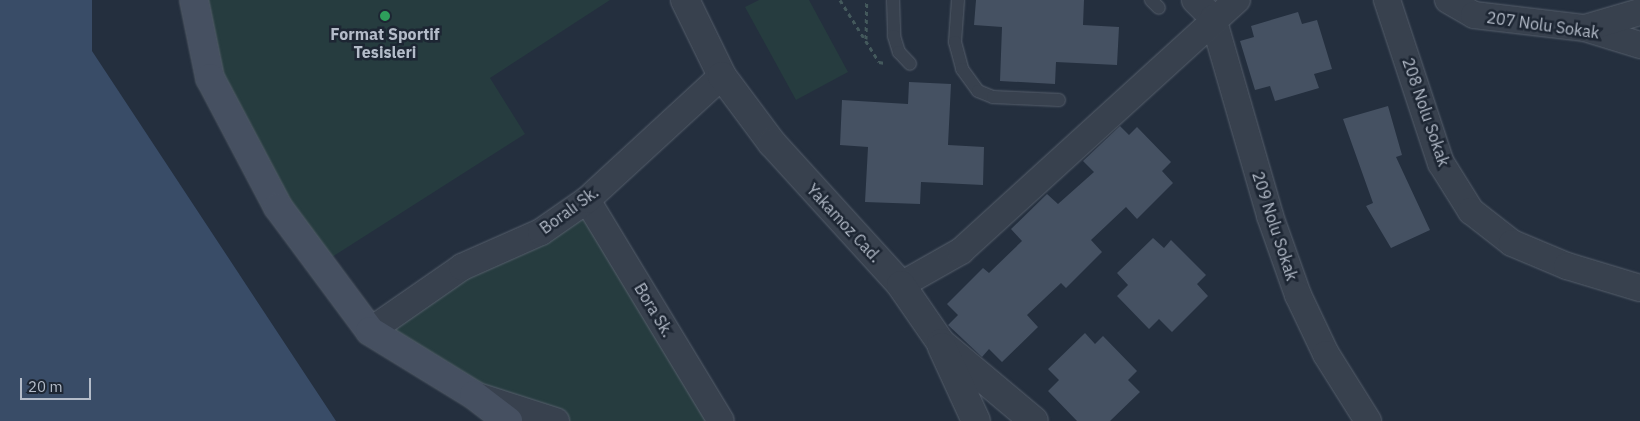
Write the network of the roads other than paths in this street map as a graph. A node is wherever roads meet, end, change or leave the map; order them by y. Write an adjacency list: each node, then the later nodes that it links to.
1 (194, 0): 18 (main road)
2 (685, 0): 13 (street, Yakamoz Cad.)
3 (893, 0): 12 (lane)
4 (958, 0): 14 (lane)
5 (1237, 0): 8 (street)
6 (1387, 0): 17 (street, 208 Nolu Sokak)
7 (1448, 0): 10 (street, 207 Nolu Sokak)
8 (1204, 9): 16 (street); 26 (street, 209 Nolu Sokak)
9 (1640, 12): 10 (street)
10 (1585, 28): 11 (street, 207 Nolu Sokak)
11 (1640, 45)
12 (910, 64)
13 (722, 76): 15 (street, Boralı Sk.); 16 (street, Yakamoz Cad.)
14 (1059, 100)
15 (587, 200): 18 (street, Boralı Sk.); 23 (street, Bora Sk.)
16 (901, 285): 19 (street, Yakamoz Cad.)
17 (1640, 288)
18 (370, 331): 20 (main road)
19 (940, 343): 24 (street); 25 (street, Yakamoz Cad.)
20 (474, 395): 21 (main road); 22 (street)
21 (508, 421)
22 (556, 421)
23 (721, 421)
24 (976, 421)
25 (1034, 421)
26 (1368, 421)

